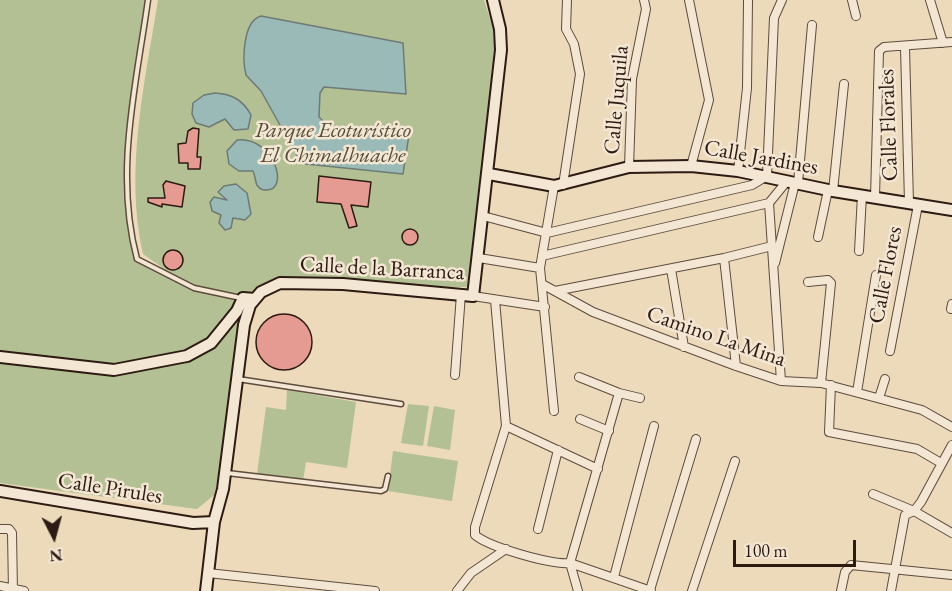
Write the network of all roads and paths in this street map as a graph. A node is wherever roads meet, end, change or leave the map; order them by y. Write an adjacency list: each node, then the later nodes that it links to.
1 (148, 0): 45 (lane)
2 (493, 0): 18 (main road)
3 (567, 0): 21 (street)
4 (644, 0): 16 (street, Calle Juquila)
5 (689, 0): 15 (street)
6 (782, 0): 19 (street)
7 (852, 0): 10 (street)
8 (930, 0): 12 (street)
9 (748, 1): 17 (street)
10 (856, 16)
11 (812, 25): 20 (street)
12 (948, 43): 13 (street)
13 (904, 47): 24 (street); 26 (street, Calle Florales)
14 (844, 84): 22 (street)
15 (691, 166): 16 (main road, Calle Jardines); 17 (main road, Calle Jardines)
16 (629, 167): 21 (main road, Calle Jardines)
17 (738, 171): 19 (main road, Calle Jardines)
18 (489, 174): 21 (main road, Calle Jardines); 28 (main road, Calle de la Barranca)
19 (767, 176): 20 (main road, Calle Jardines); 29 (street)
20 (794, 182): 22 (main road, Calle Jardines); 25 (street); 36 (street)
21 (559, 186): 29 (street)
22 (831, 190): 23 (main road, Calle Jardines); 30 (street)
23 (862, 195): 24 (main road, Calle Jardines); 32 (street)
24 (875, 197): 26 (main road, Calle Jardines)
25 (769, 203): 31 (street); 33 (street)
26 (913, 204): 27 (main road, Calle Jardines); 50 (street, Calle Flores)
27 (952, 210)
28 (483, 216): 29 (street); 34 (main road, Calle de la Barranca)
29 (547, 233): 33 (street)
30 (818, 237)
31 (772, 246): 35 (street); 36 (street)
32 (859, 251)
33 (542, 256): 37 (street)
34 (479, 258): 37 (street); 44 (main road, Calle de la Barranca)
35 (724, 258): 38 (street); 52 (street)
36 (774, 267): 57 (street)
37 (540, 268): 41 (street)
38 (670, 269): 42 (street); 49 (street)
39 (876, 275): 60 (street)
40 (808, 282): 58 (street)
41 (542, 284): 42 (street, Camino La Mina); 48 (street)
42 (555, 291): 49 (street, Camino La Mina)
43 (461, 294): 44 (main road, Calle de la Barranca); 46 (main road, Calle de la Barranca); 53 (street)
44 (473, 296): 47 (street)
45 (243, 298): 46 (main road); 51 (main road)
46 (255, 299): 55 (main road)
47 (495, 300): 48 (street); 67 (street)
48 (545, 307): 65 (street)
49 (684, 347): 52 (street, Camino La Mina)
50 (890, 351)
51 (0, 357)
52 (735, 366): 57 (street, Camino La Mina)
53 (455, 375)
54 (579, 377): 61 (street)
55 (236, 379): 64 (lane); 77 (main road)
56 (885, 379): 63 (street)
57 (781, 381): 58 (street, Camino La Mina)
58 (821, 382): 59 (street, Camino La Mina)
59 (831, 385): 60 (street, Camino La Mina); 75 (street)
60 (857, 392): 63 (street, Camino La Mina)
61 (619, 393): 62 (street); 70 (street)
62 (640, 398)
63 (879, 398): 69 (street, Camino La Mina)
64 (401, 404)
65 (554, 411)
66 (580, 420): 70 (street)
67 (506, 426): 73 (street); 86 (street)
68 (654, 426): 91 (street)
69 (952, 427)
70 (609, 431): 76 (street)
71 (696, 439): 99 (street)
72 (952, 445): 75 (street)
73 (558, 450): 76 (street); 84 (street)
74 (735, 462): 100 (street)
75 (941, 463): 81 (street)
76 (598, 469): 87 (street)
77 (225, 473): 78 (lane); 82 (main road)
78 (388, 476)
79 (0, 491): 82 (main road, Calle Pirules)
80 (873, 494): 81 (street)
81 (914, 511): 85 (street); 88 (street)
82 (214, 522): 89 (main road)
83 (0, 529): 93 (street)
84 (538, 529)
85 (952, 533)
86 (506, 549): 87 (street); 97 (street)
87 (570, 563): 91 (street); 98 (street)
88 (897, 570): 90 (street); 101 (street); 102 (street)
89 (208, 573): 95 (main road); 96 (street)
90 (952, 575)
91 (614, 578): 99 (street)
92 (0, 586): 93 (street)
93 (13, 590): 94 (street)
94 (24, 591)
95 (206, 591)
96 (375, 591)
97 (457, 591)
98 (578, 591)
99 (651, 591)
100 (692, 591)
101 (841, 591)
102 (891, 591)

